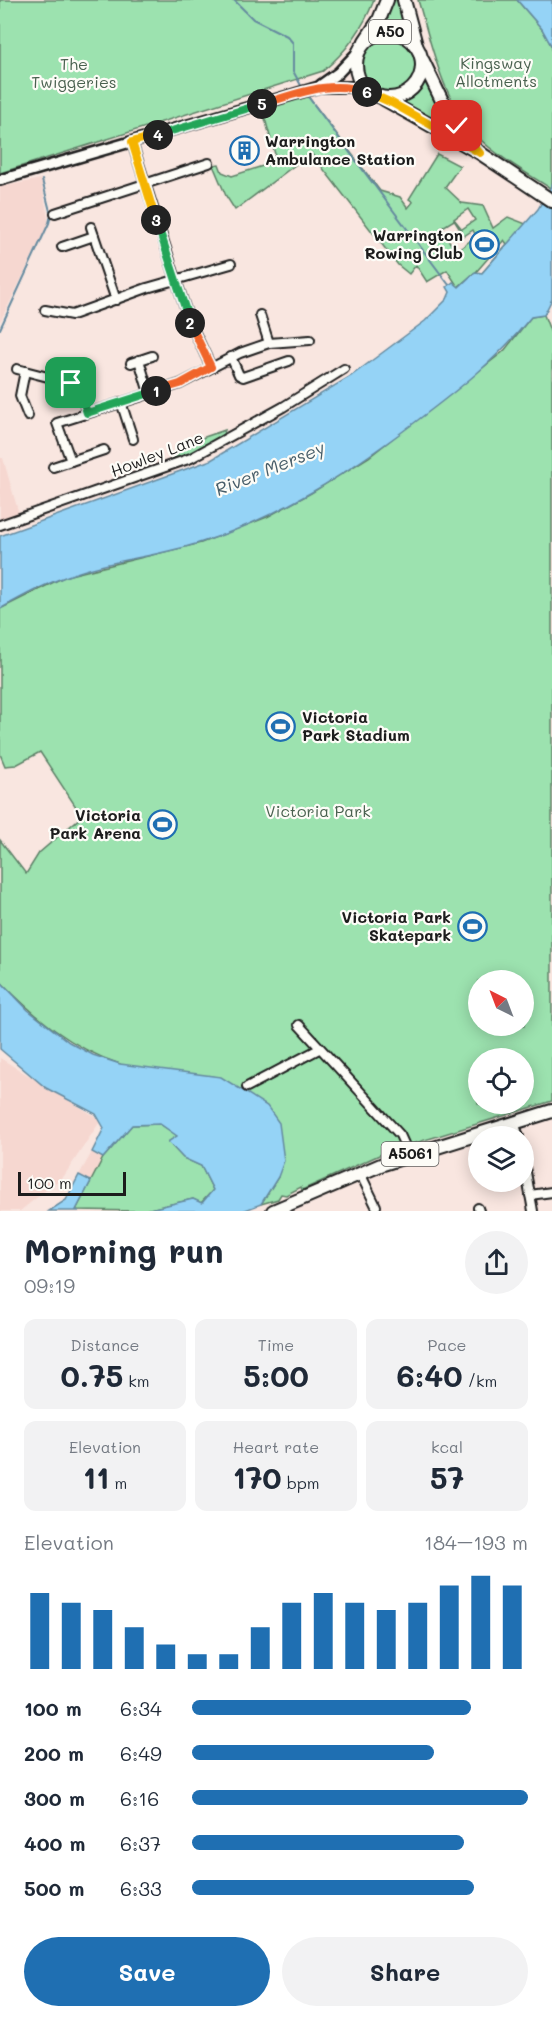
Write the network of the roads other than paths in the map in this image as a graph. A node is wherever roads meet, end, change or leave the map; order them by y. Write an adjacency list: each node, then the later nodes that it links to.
1 (387, 0): 3 (main road, A50)
2 (404, 0): 4 (main road, A50)
3 (361, 47): 4 (main road, A50); 5 (street); 6 (main road, A50)
4 (418, 51): 6 (main road, A50); 8 (main road, A50)
5 (317, 87): 6 (street); 7 (street)
6 (374, 95): 8 (main road, A50)
7 (132, 142): 10 (street); 11 (street)
8 (480, 153): 12 (main road, A50)
9 (209, 163): 11 (street)
10 (0, 180)
11 (145, 184): 13 (street); 18 (street)
12 (552, 201)
13 (55, 213)
14 (91, 227): 15 (street)
15 (94, 236): 16 (street); 19 (street)
16 (62, 247)
17 (231, 264): 18 (street)
18 (175, 280): 19 (street); 27 (street)
19 (116, 300): 20 (street)
20 (45, 310)
21 (260, 315): 23 (street)
22 (310, 340): 23 (street)
23 (269, 344): 25 (street)
24 (152, 356): 29 (street)
25 (231, 357): 26 (street); 27 (street)
26 (290, 361)
27 (211, 367): 29 (street)
28 (344, 369): 37 (street, Howley Lane)
29 (149, 393): 30 (street)
30 (121, 402): 31 (street); 33 (street)
31 (87, 413): 32 (street); 35 (street)
32 (28, 416)
33 (133, 439)
34 (104, 450): 35 (street)
35 (71, 461): 36 (street)
36 (53, 467)
37 (0, 525)
38 (299, 1024): 39 (street)
39 (319, 1049): 40 (street); 44 (street)
40 (247, 1087)
41 (552, 1111): 42 (main road, A5061)
42 (513, 1122): 43 (street); 44 (main road, A5061)
43 (515, 1126)
44 (409, 1155): 45 (main road, A5061)
45 (360, 1173): 49 (street); 50 (main road, A5061)
46 (529, 1192): 48 (street)
47 (552, 1192): 48 (street)
48 (530, 1195): 51 (street)
49 (376, 1206)
50 (273, 1211)
51 (533, 1211)

